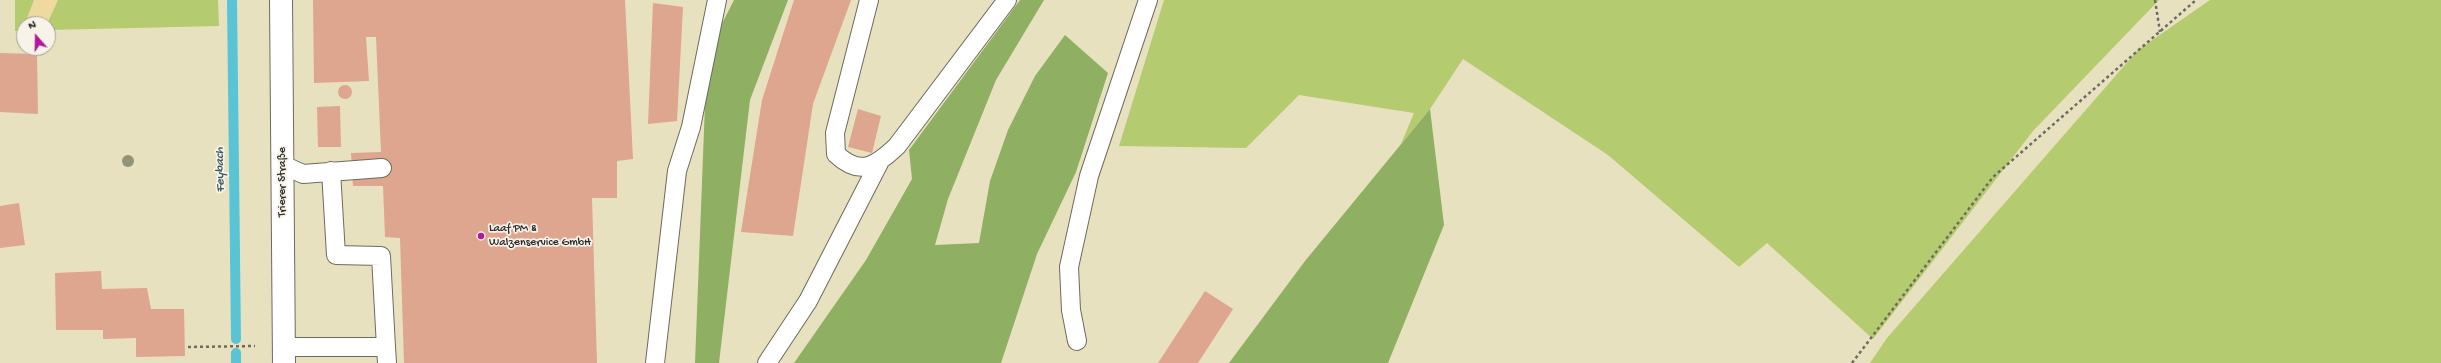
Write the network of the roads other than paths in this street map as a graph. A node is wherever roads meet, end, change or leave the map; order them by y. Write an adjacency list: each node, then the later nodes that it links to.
1 (282, 0): 7 (main road, Trierer Straße)
2 (718, 0): 13 (lane)
3 (869, 0): 6 (lane)
4 (1007, 0): 6 (lane)
5 (1148, 0): 10 (lane)
6 (879, 163): 14 (lane)
7 (283, 165): 9 (lane); 11 (main road, Trierer Straße)
8 (382, 168): 9 (lane)
9 (330, 171): 12 (lane)
10 (1077, 341)
11 (284, 355): 12 (lane)
12 (386, 355)
13 (655, 363)
14 (767, 363)

